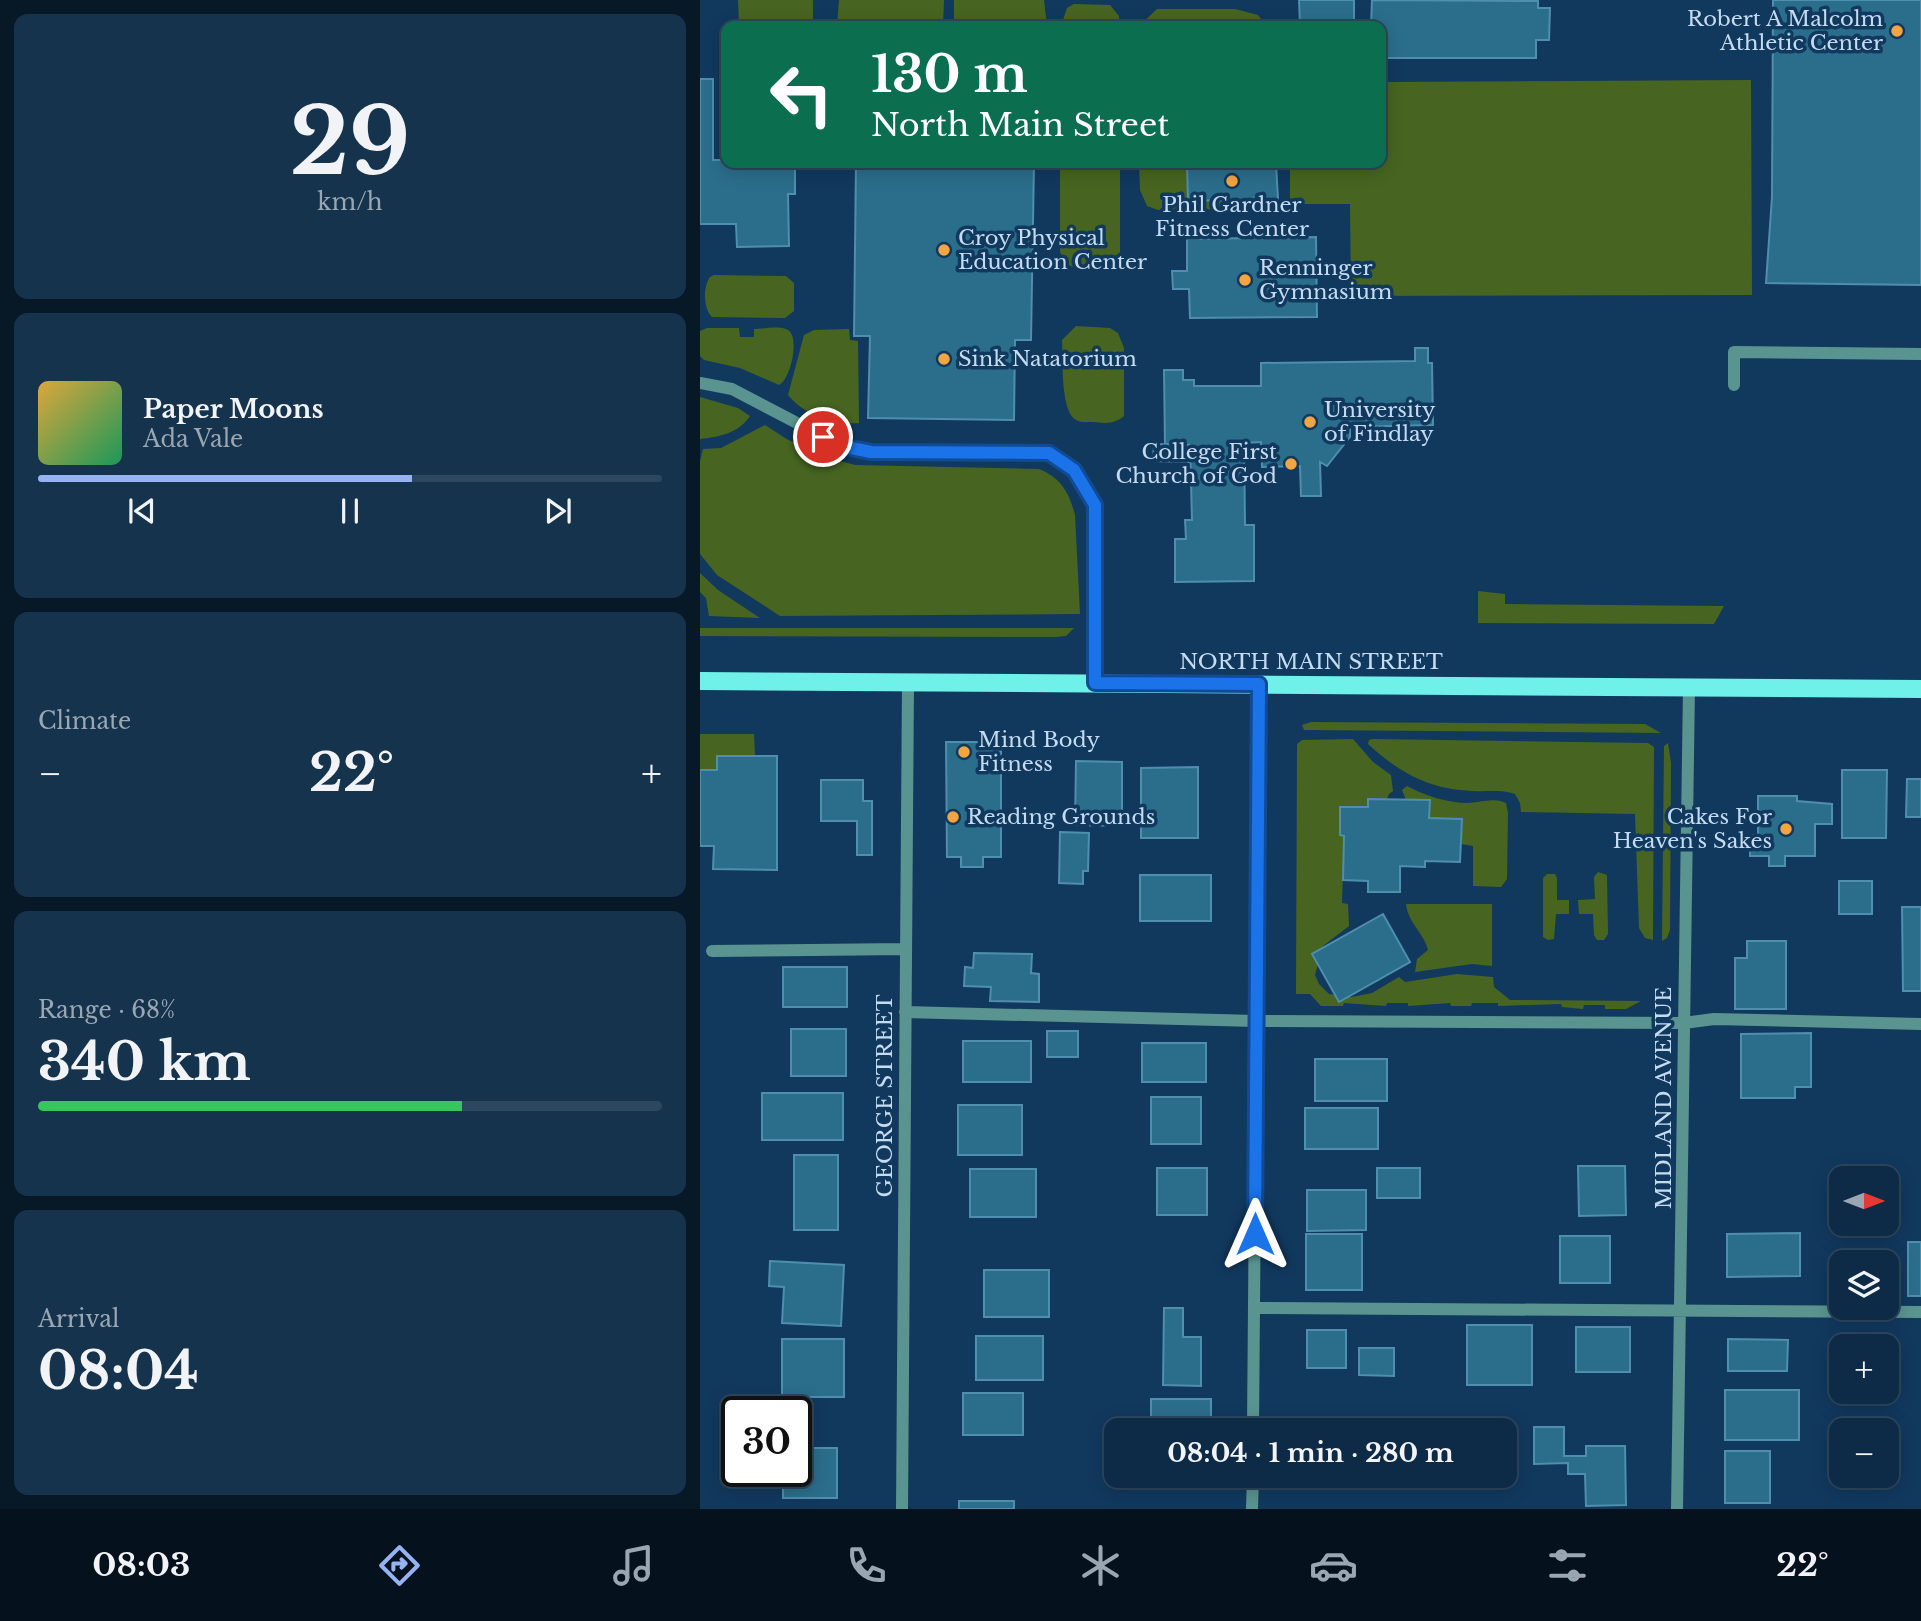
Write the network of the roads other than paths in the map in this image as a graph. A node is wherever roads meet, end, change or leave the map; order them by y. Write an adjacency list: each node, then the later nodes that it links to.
1 (1921, 354): 3 (street)
2 (700, 383): 6 (street)
3 (1734, 385)
4 (700, 681): 5 (main road, NORTH MAIN STREET)
5 (908, 682): 6 (main road, NORTH MAIN STREET); 10 (street, GEORGE STREET)
6 (1095, 683): 7 (main road, NORTH MAIN STREET)
7 (1259, 684): 8 (main road, NORTH MAIN STREET); 13 (street)
8 (1689, 687): 9 (main road, NORTH MAIN STREET); 14 (street, MIDLAND AVENUE)
9 (1921, 690)
10 (905, 949): 11 (street); 12 (street, GEORGE STREET)
11 (712, 951)
12 (905, 1012): 13 (street); 21 (street, GEORGE STREET)
13 (1256, 1021): 14 (street); 16 (street)
14 (1684, 1023): 15 (street); 17 (street, MIDLAND AVENUE)
15 (1921, 1024)
16 (1254, 1308): 17 (street); 19 (street)
17 (1681, 1311): 18 (street); 23 (street, MIDLAND AVENUE)
18 (1921, 1312)
19 (1253, 1418)
20 (1253, 1488): 22 (street)
21 (902, 1509)
22 (1252, 1509)
23 (1677, 1509)

